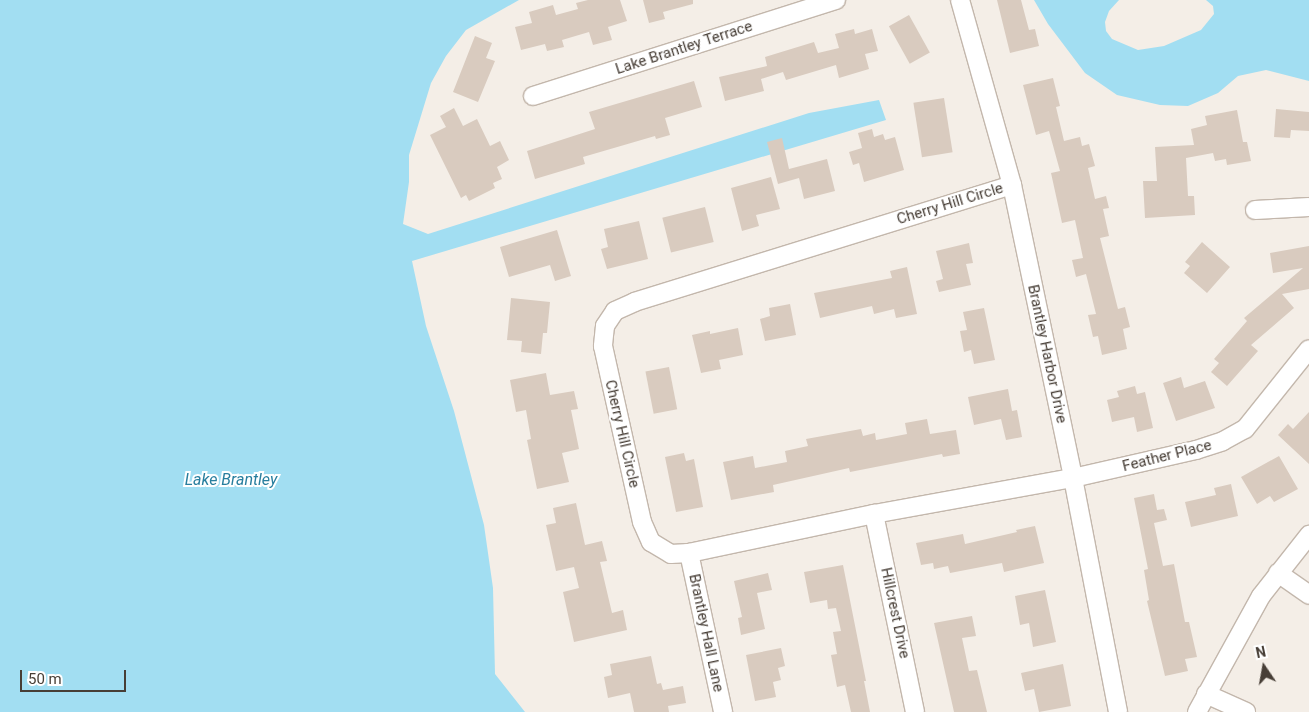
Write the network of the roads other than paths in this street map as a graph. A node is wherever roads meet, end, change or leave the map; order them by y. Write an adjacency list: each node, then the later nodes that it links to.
1 (836, 0): 3 (street, Lake Brantley Terrace)
2 (960, 0): 4 (street, Brantley Harbor Drive)
3 (533, 96)
4 (1012, 185): 8 (street, Brantley Harbor Drive); 11 (street, Cherry Hill Circle)
5 (1309, 207): 6 (street)
6 (1255, 210)
7 (1309, 349): 8 (street, Feather Place)
8 (1073, 478): 9 (street, Cherry Hill Circle); 17 (street, Brantley Harbor Drive)
9 (874, 514): 11 (street, Cherry Hill Circle); 16 (street, Hillcrest Drive)
10 (1309, 535): 12 (street)
11 (689, 553): 15 (street, Brantley Hall Lane)
12 (1278, 573): 13 (street); 14 (street)
13 (1309, 595)
14 (1206, 694): 18 (street); 19 (street)
15 (722, 712)
16 (916, 712)
17 (1118, 712)
18 (1197, 712)
19 (1246, 712)

